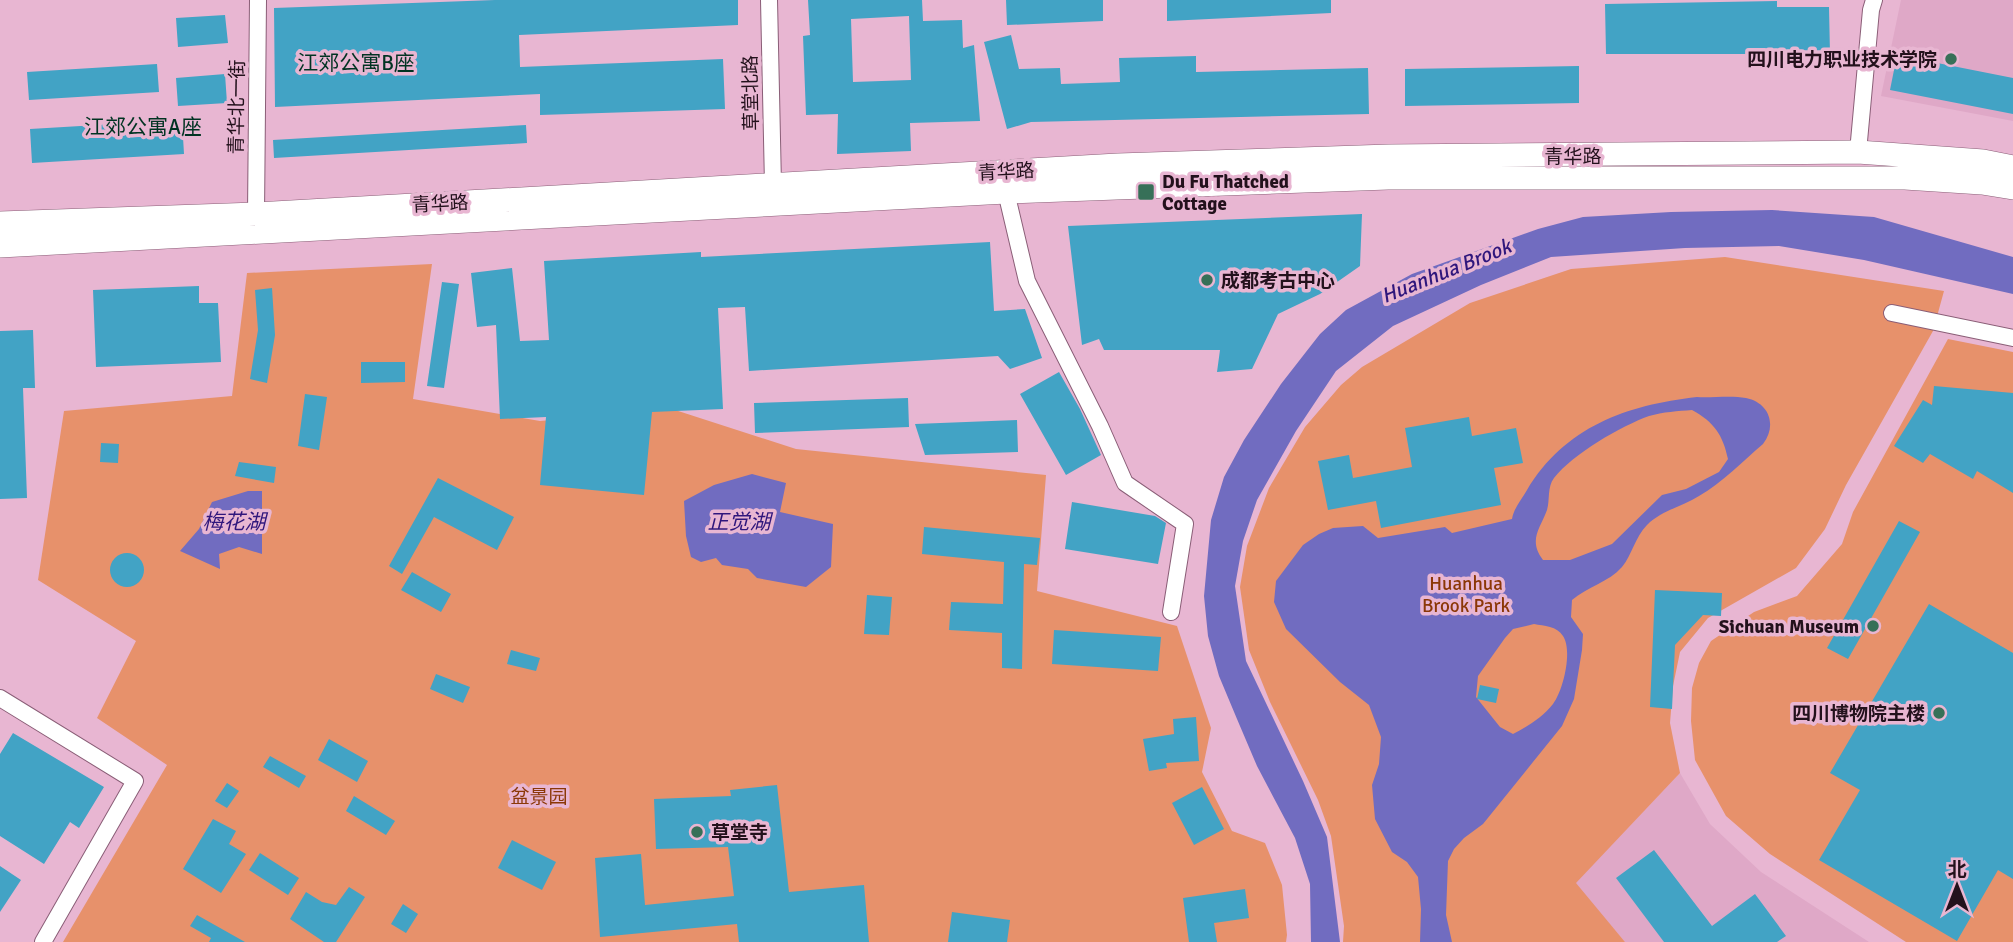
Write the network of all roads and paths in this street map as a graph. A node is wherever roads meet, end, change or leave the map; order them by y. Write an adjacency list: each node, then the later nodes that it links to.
1 (258, 0): 9 (street, 青华北一街)
2 (769, 0): 6 (street, 草堂北路)
3 (1874, 0): 4 (street)
4 (1858, 152): 5 (main road, 青华路); 6 (main road, 青华路)
5 (2013, 167)
6 (773, 185): 9 (main road, 青华路)
7 (2013, 188): 8 (main road, 青华路)
8 (1006, 192): 11 (main road, 青华路); 14 (street)
9 (256, 214): 10 (main road, 青华路)
10 (0, 223)
11 (0, 246)
12 (1892, 313): 13 (street)
13 (2013, 338)
14 (1171, 612)
15 (0, 698): 16 (street)
16 (43, 942)

